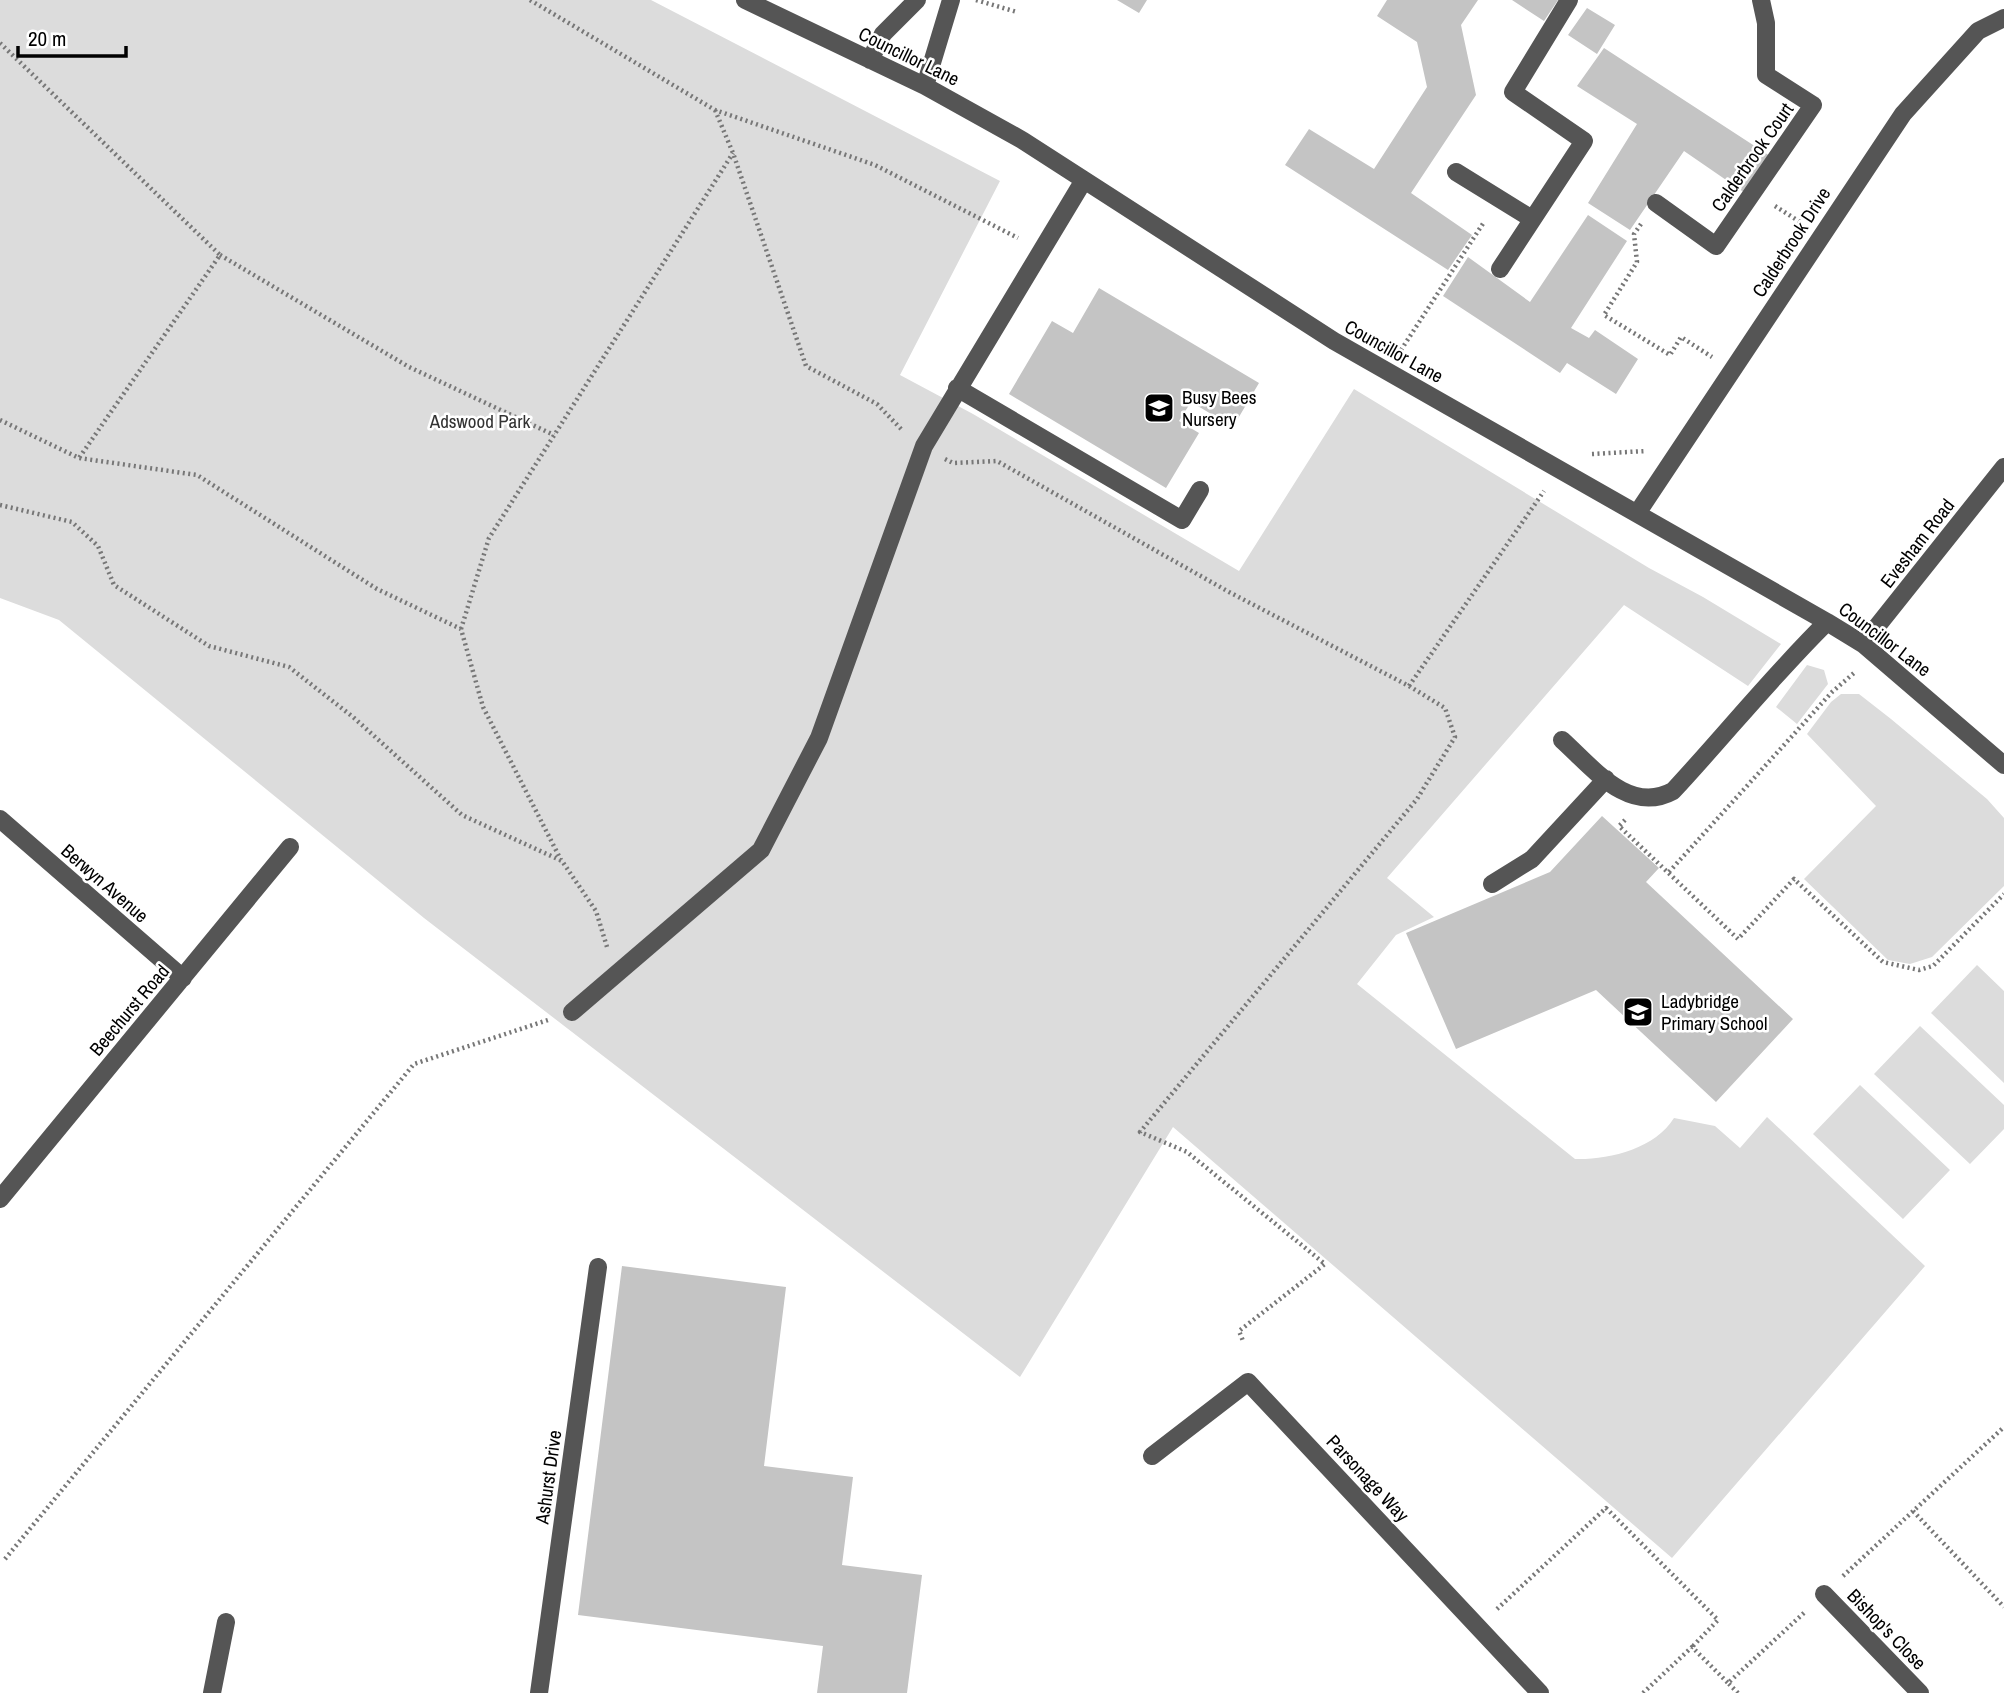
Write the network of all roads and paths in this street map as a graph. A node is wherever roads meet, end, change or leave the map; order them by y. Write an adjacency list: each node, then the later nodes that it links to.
1 (530, 0): 13 (path)
2 (745, 0): 11 (street, Councillor Lane)
3 (917, 0): 11 (street)
4 (951, 0): 12 (street)
5 (975, 0): 8 (path)
6 (1569, 0): 20 (street)
7 (1761, 0): 17 (street, Calderbrook Court)
8 (1017, 12)
9 (2004, 18): 21 (street, Calderbrook Drive)
10 (0, 43): 23 (path)
11 (870, 60): 12 (street, Councillor Lane)
12 (925, 86): 16 (street, Councillor Lane)
13 (715, 110): 14 (path); 22 (path)
14 (733, 153): 29 (path); 30 (path)
15 (1456, 172): 18 (street)
16 (1084, 180): 22 (street); 26 (street, Councillor Lane)
17 (1754, 193): 19 (street, Calderbrook Court); 21 (path)
18 (1499, 199): 20 (street); 26 (path)
19 (1656, 203): 25 (path)
20 (1532, 219): 24 (street)
21 (1821, 234): 25 (street, Calderbrook Drive)
22 (1041, 250): 27 (street)
23 (220, 255): 29 (path); 33 (path)
24 (1500, 269)
25 (1733, 370): 38 (street, Calderbrook Drive)
26 (1387, 371): 38 (street, Councillor Lane)
27 (957, 388): 30 (street); 35 (street)
28 (0, 421): 33 (path)
29 (554, 435): 40 (path)
30 (924, 446): 42 (path); 53 (street)
31 (1649, 451): 32 (path)
32 (1581, 453)
33 (79, 458): 40 (path)
34 (2004, 467): 41 (street, Evesham Road)
35 (1200, 490)
36 (1543, 493): 42 (path)
37 (0, 505): 49 (path)
38 (1638, 512): 39 (street, Councillor Lane)
39 (1827, 622): 41 (street, Councillor Lane); 46 (street)
40 (461, 629): 49 (path)
41 (1869, 649): 44 (street, Councillor Lane); 50 (path)
42 (1409, 686): 58 (path)
43 (1562, 740): 45 (street)
44 (2004, 765)
45 (1606, 779): 46 (street); 51 (street)
46 (1645, 799): 50 (path)
47 (0, 819): 54 (street, Berwyn Avenue)
48 (290, 847): 54 (street, Beechurst Road)
49 (562, 861): 53 (path)
50 (1669, 872): 52 (path)
51 (1492, 884)
52 (2004, 894)
53 (616, 973): 55 (street)
54 (183, 978): 56 (street, Beechurst Road)
55 (572, 1012): 62 (path)
56 (0, 1199)
57 (598, 1267): 70 (street, Ashurst Drive)
58 (1243, 1340)
59 (2004, 1427): 61 (path)
60 (1152, 1456): 66 (street, Parsonage Way)
61 (1913, 1511): 63 (path); 64 (path)
62 (5, 1559)
63 (1824, 1594): 68 (path); 74 (street, Bishop's Close)
64 (2004, 1607)
65 (226, 1622): 69 (street)
66 (1479, 1627): 67 (path); 71 (street, Parsonage Way)
67 (1692, 1647): 68 (path); 72 (path)
68 (1728, 1682): 73 (path)
69 (212, 1693)
70 (540, 1693)
71 (1540, 1693)
72 (1643, 1693)
73 (1738, 1693)
74 (1920, 1693)

